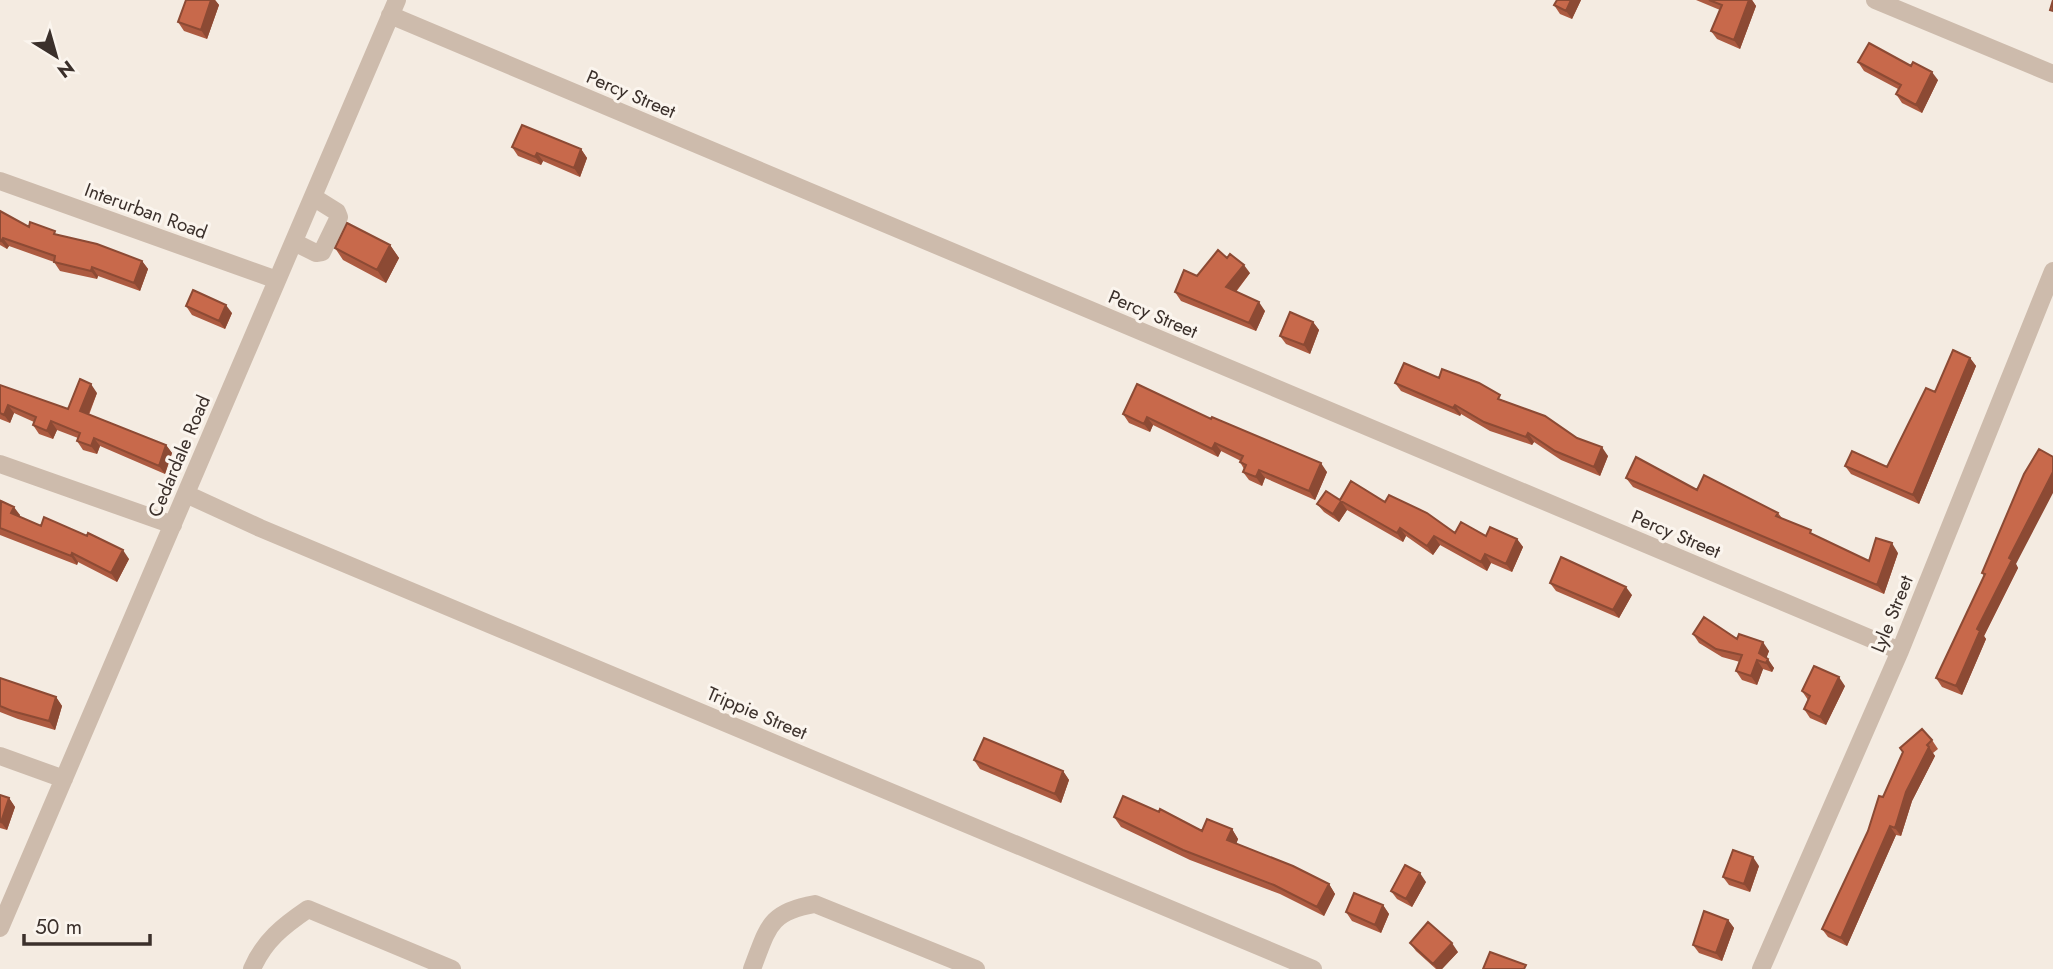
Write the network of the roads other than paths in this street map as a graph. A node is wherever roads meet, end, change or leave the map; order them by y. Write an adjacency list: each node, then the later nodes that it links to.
1 (1875, 0): 3 (street)
2 (394, 8): 5 (street, Cedardale Road); 12 (street, Percy Street)
3 (2053, 74)
4 (0, 181): 8 (street, Interurban Road)
5 (313, 197): 6 (street, Cedardale Road); 6 (street)
6 (294, 242): 8 (street, Cedardale Road)
7 (2053, 271): 12 (street, Lyle Street)
8 (277, 280): 10 (street, Cedardale Road)
9 (0, 464): 11 (street)
10 (186, 494): 11 (street, Cedardale Road); 20 (street, Trippie Street)
11 (173, 525): 14 (street, Cedardale Road)
12 (1900, 651): 21 (street, Lyle Street)
13 (0, 756): 14 (street)
14 (64, 779): 15 (street, Cedardale Road)
15 (0, 928)
16 (252, 969): 17 (street)
17 (452, 969)
18 (752, 969): 19 (street)
19 (976, 969)
20 (1313, 969)
21 (1761, 969)

